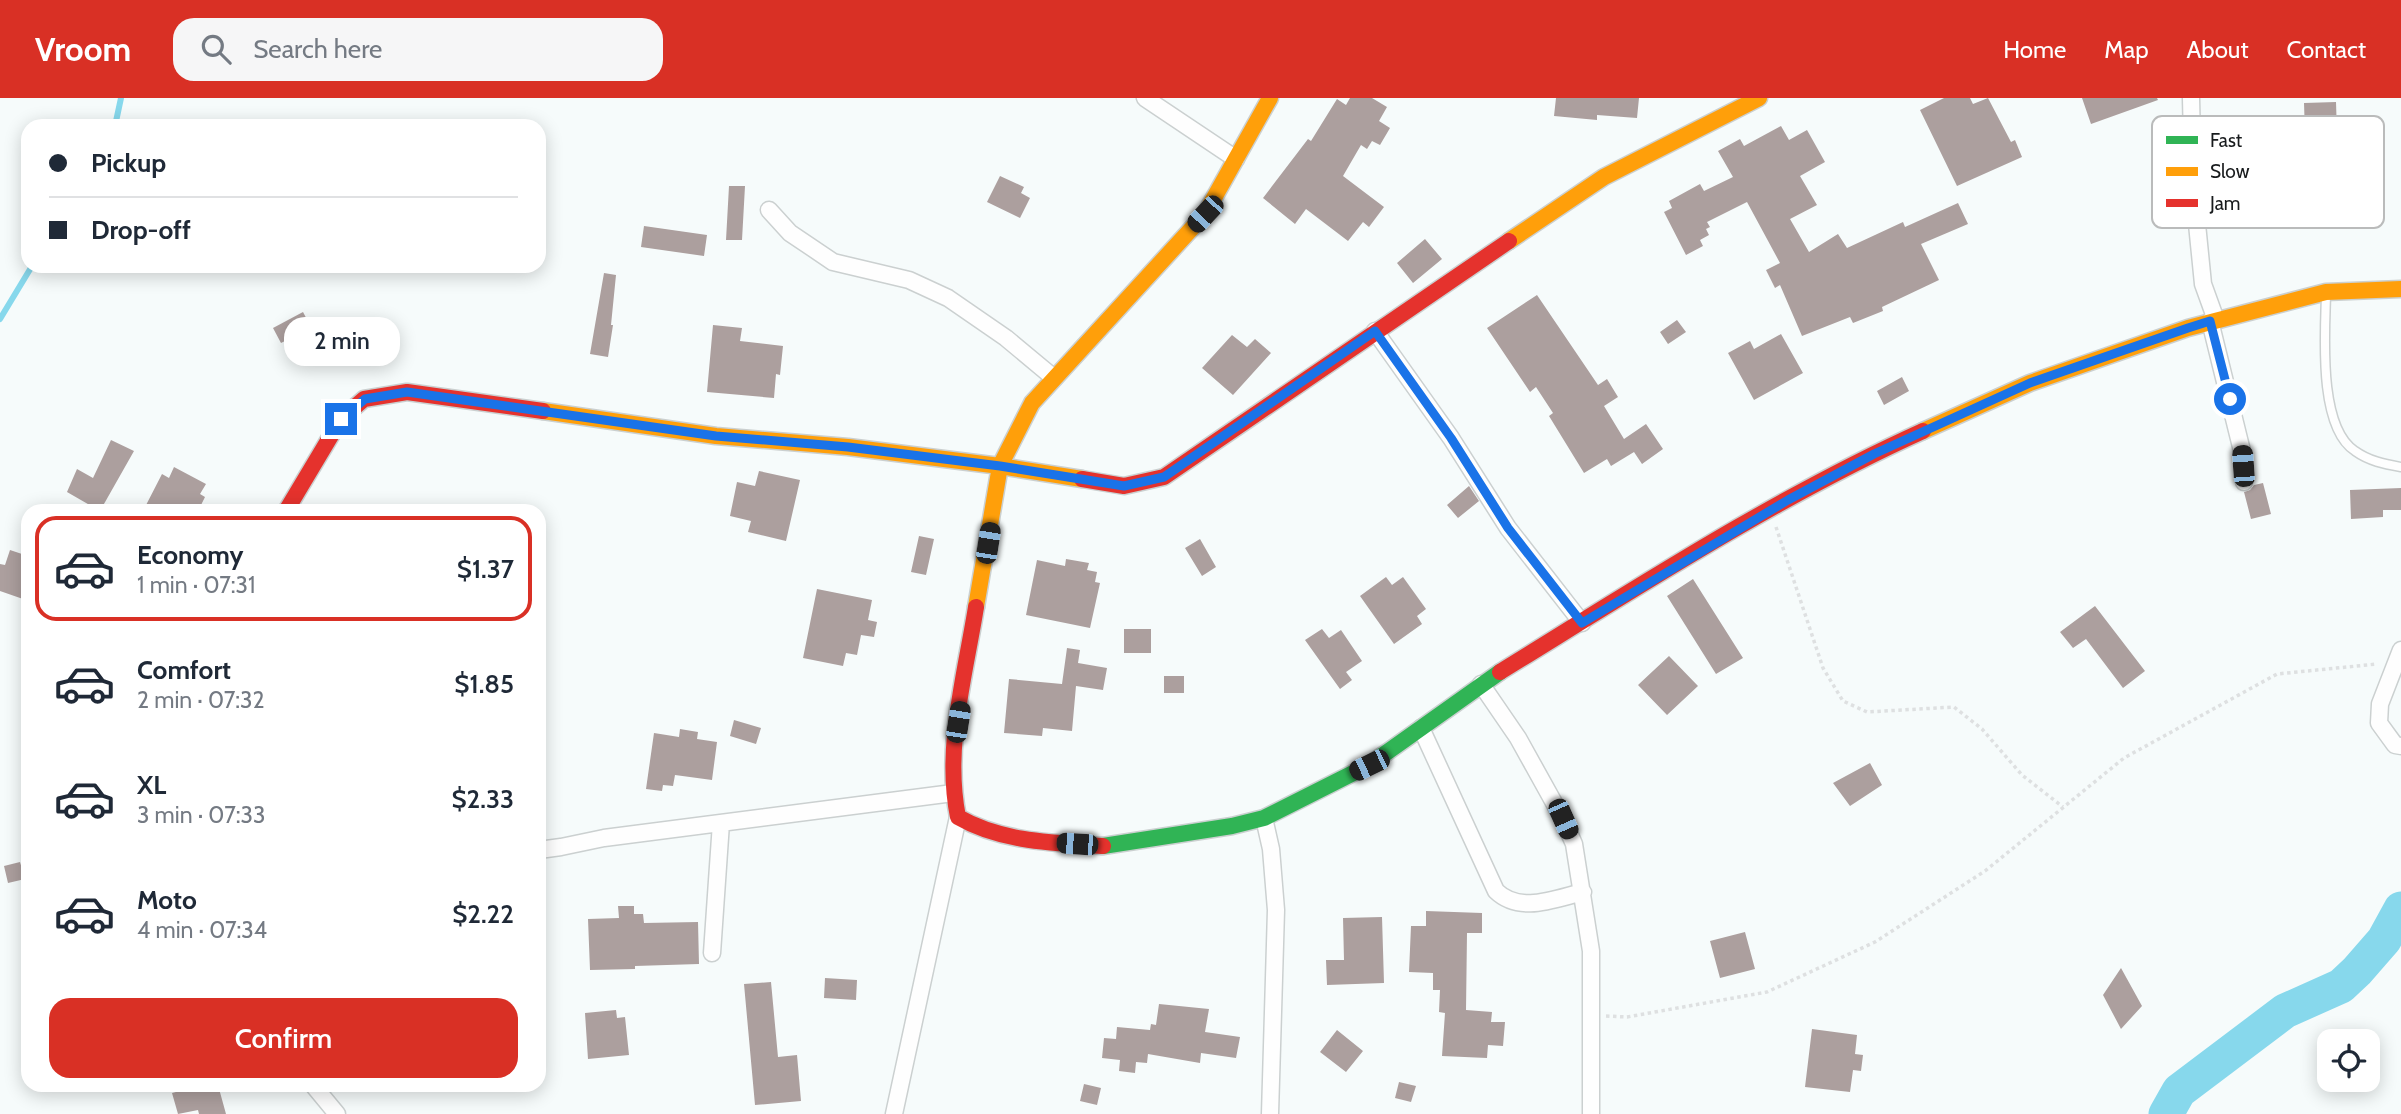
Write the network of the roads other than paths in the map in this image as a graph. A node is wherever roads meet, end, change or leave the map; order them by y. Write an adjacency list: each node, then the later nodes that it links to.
1 (1145, 98): 6 (street)
2 (1270, 98): 6 (street)
3 (1759, 98): 12 (street)
4 (2191, 98): 5 (street)
5 (2191, 116)
6 (1236, 159): 13 (street)
7 (769, 210): 13 (street)
8 (2197, 228): 11 (street)
9 (2401, 289): 10 (street)
10 (2326, 292): 11 (street); 15 (lane)
11 (2213, 321): 16 (street); 18 (street)
12 (1375, 331): 14 (street); 18 (street)
13 (1054, 378): 14 (street)
14 (1000, 466): 17 (street); 23 (street)
15 (2401, 467)
16 (2244, 482)
17 (290, 504)
18 (1582, 623): 20 (street)
19 (2399, 656): 22 (street)
20 (1481, 684): 21 (street); 28 (street)
21 (1421, 728): 25 (street); 28 (street)
22 (2401, 746)
23 (953, 793): 24 (street); 26 (street)
24 (958, 817): 25 (street); 32 (street)
25 (1264, 818): 33 (street)
26 (721, 823): 27 (street); 29 (street)
27 (546, 848)
28 (1583, 892): 34 (street)
29 (712, 953)
30 (319, 1092): 31 (street)
31 (337, 1114)
32 (894, 1114)
33 (1270, 1114)
34 (1591, 1114)

